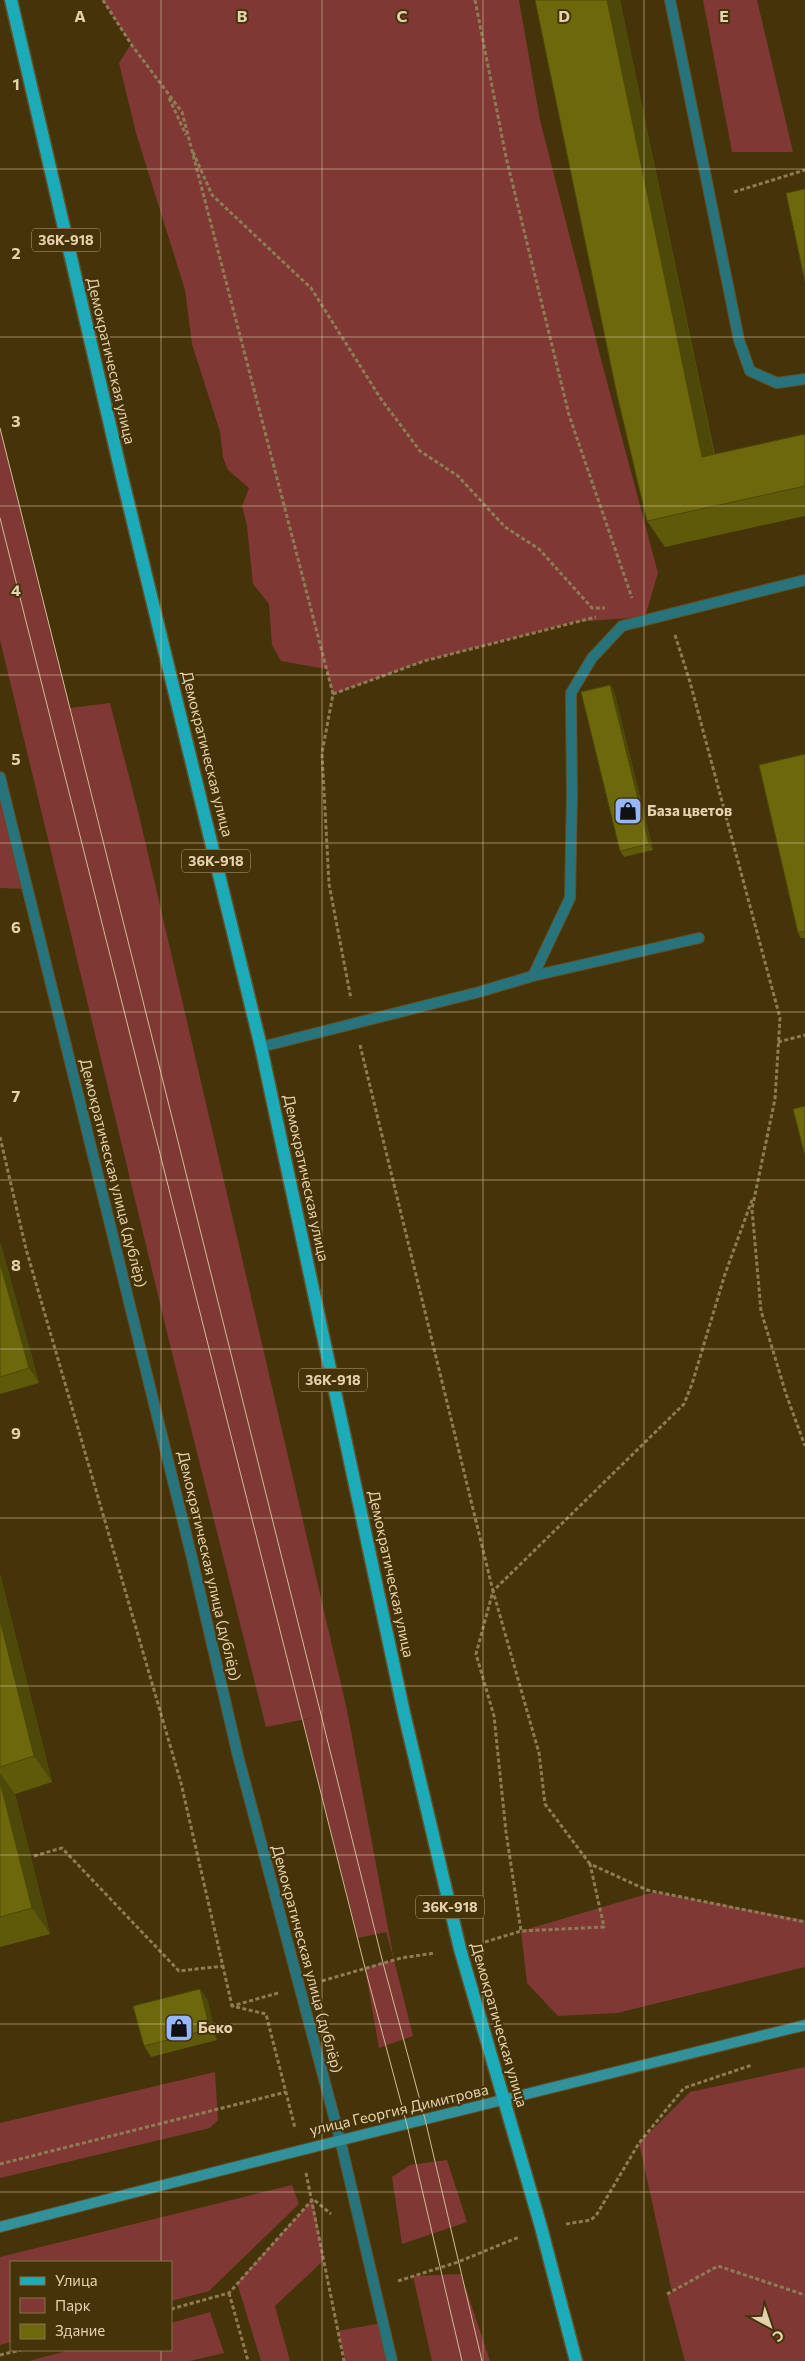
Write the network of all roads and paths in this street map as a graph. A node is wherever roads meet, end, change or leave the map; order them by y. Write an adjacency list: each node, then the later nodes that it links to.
1 (11, 0): 21 (main road, Демократическая улица / 36К-918)
2 (103, 0): 5 (path)
3 (475, 0): 13 (path)
4 (670, 0): 7 (street)
5 (189, 144): 10 (path); 14 (path)
6 (805, 170): 7 (path)
7 (709, 199): 8 (street)
8 (805, 379)
9 (805, 580): 11 (street)
10 (610, 608)
11 (669, 614): 13 (street); 20 (path)
12 (600, 616): 14 (path)
13 (622, 626): 17 (street)
14 (333, 694): 18 (path)
15 (0, 778): 35 (street, Демократическая улица (дублёр))
16 (699, 938): 17 (street)
17 (533, 976): 18 (street)
18 (355, 1022): 21 (street); 25 (path)
19 (805, 1035): 20 (path)
20 (778, 1042): 23 (path)
21 (262, 1046): 34 (main road, Демократическая улица / 36К-918)
22 (0, 1137): 29 (path)
23 (757, 1187): 24 (path); 25 (path)
24 (805, 1446)
25 (493, 1591): 27 (path); 27 (path)
26 (34, 1856): 29 (path)
27 (590, 1864): 28 (path)
28 (805, 1922)
29 (224, 1966): 30 (path)
30 (232, 2006)
31 (805, 2025): 34 (main road, улица Георгия Димитрова)
32 (755, 2064): 40 (path)
33 (286, 2092): 36 (path)
34 (503, 2100): 35 (main road, улица Георгия Димитрова); 40 (main road, Демократическая улица / 36К-918)
35 (340, 2139): 39 (main road, улица Георгия Димитрова); 41 (street, Демократическая улица (дублёр))
36 (0, 2164)
37 (313, 2199): 38 (path); 42 (path); 49 (path)
38 (334, 2220)
39 (0, 2227)
40 (541, 2227): 41 (path); 51 (main road, Демократическая улица / 36К-918)
41 (374, 2288): 50 (street, Демократическая улица (дублёр))
42 (228, 2293): 45 (path); 48 (path)
43 (668, 2294): 44 (path)
44 (805, 2295)
45 (172, 2308)
46 (17, 2351): 47 (path)
47 (0, 2355)
48 (248, 2361)
49 (344, 2361)
50 (392, 2361)
51 (576, 2361)

